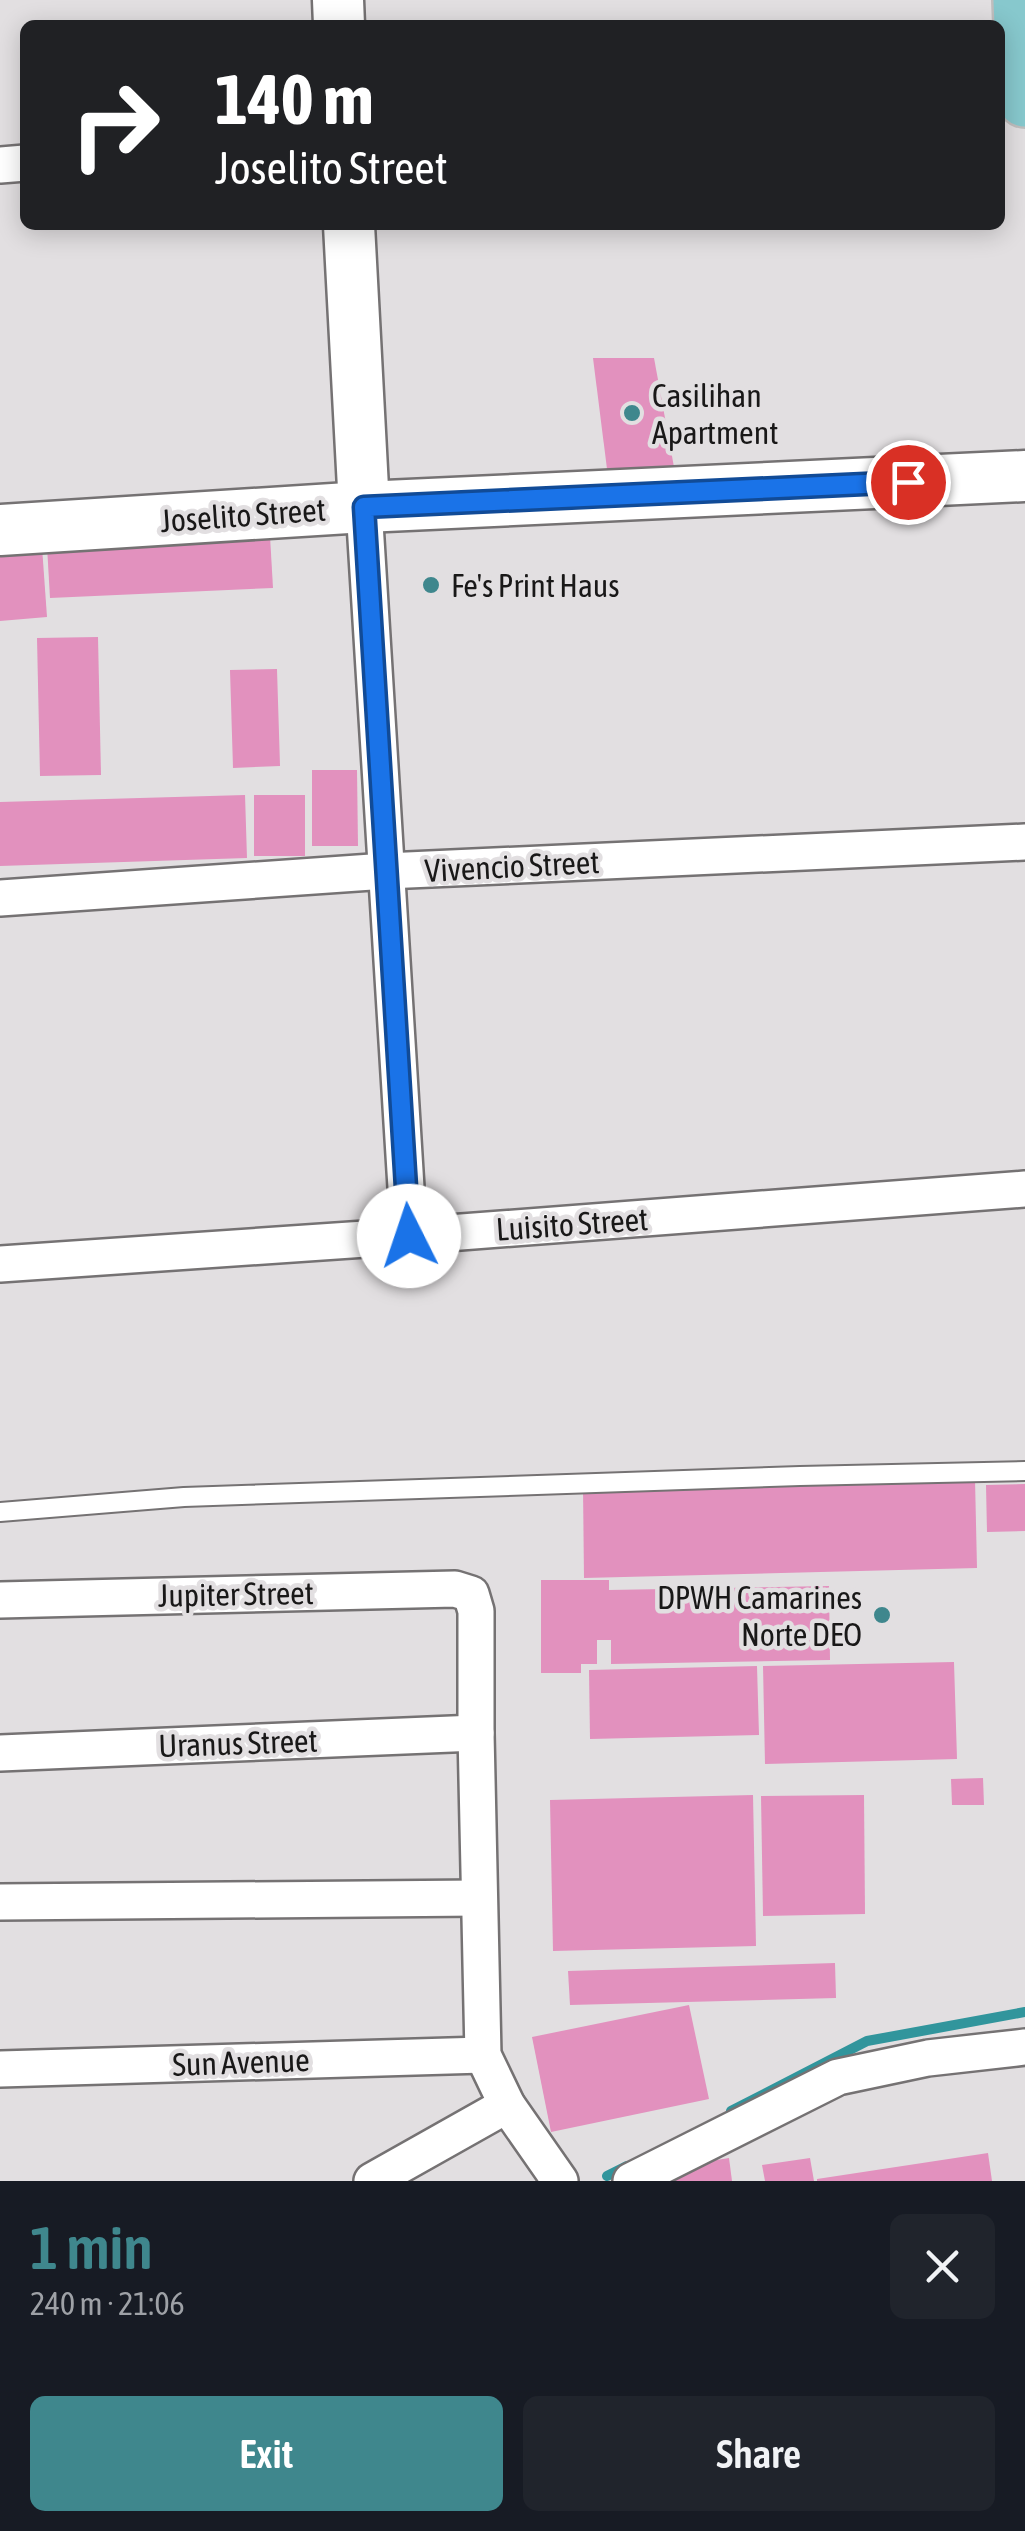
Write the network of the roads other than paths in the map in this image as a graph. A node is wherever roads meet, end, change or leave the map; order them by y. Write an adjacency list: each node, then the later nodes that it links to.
1 (1020, 0): 2 (main road)
2 (1025, 99)
3 (350, 230): 5 (street)
4 (1025, 476): 5 (street, Joselito Street)
5 (364, 507): 6 (street, Joselito Street); 8 (street)
6 (0, 530)
7 (1025, 842): 8 (street, Vivencio Street)
8 (386, 871): 9 (street, Vivencio Street); 11 (street)
9 (0, 898)
10 (1025, 1190): 11 (street, Luisito Street)
11 (409, 1236): 12 (street, Luisito Street)
12 (0, 1264)
13 (1025, 1471): 14 (lane)
14 (0, 1512)
15 (0, 1600): 16 (street, Jupiter Street)
16 (476, 1734): 17 (street, Uranus Street); 18 (street)
17 (0, 1753)
18 (479, 1898): 19 (street); 21 (street)
19 (0, 1902)
20 (1025, 2048): 26 (street)
21 (483, 2055): 22 (street, Sun Avenue); 23 (street)
22 (0, 2069)
23 (507, 2105): 24 (street); 25 (street)
24 (372, 2181)
25 (560, 2181)
26 (631, 2181)

